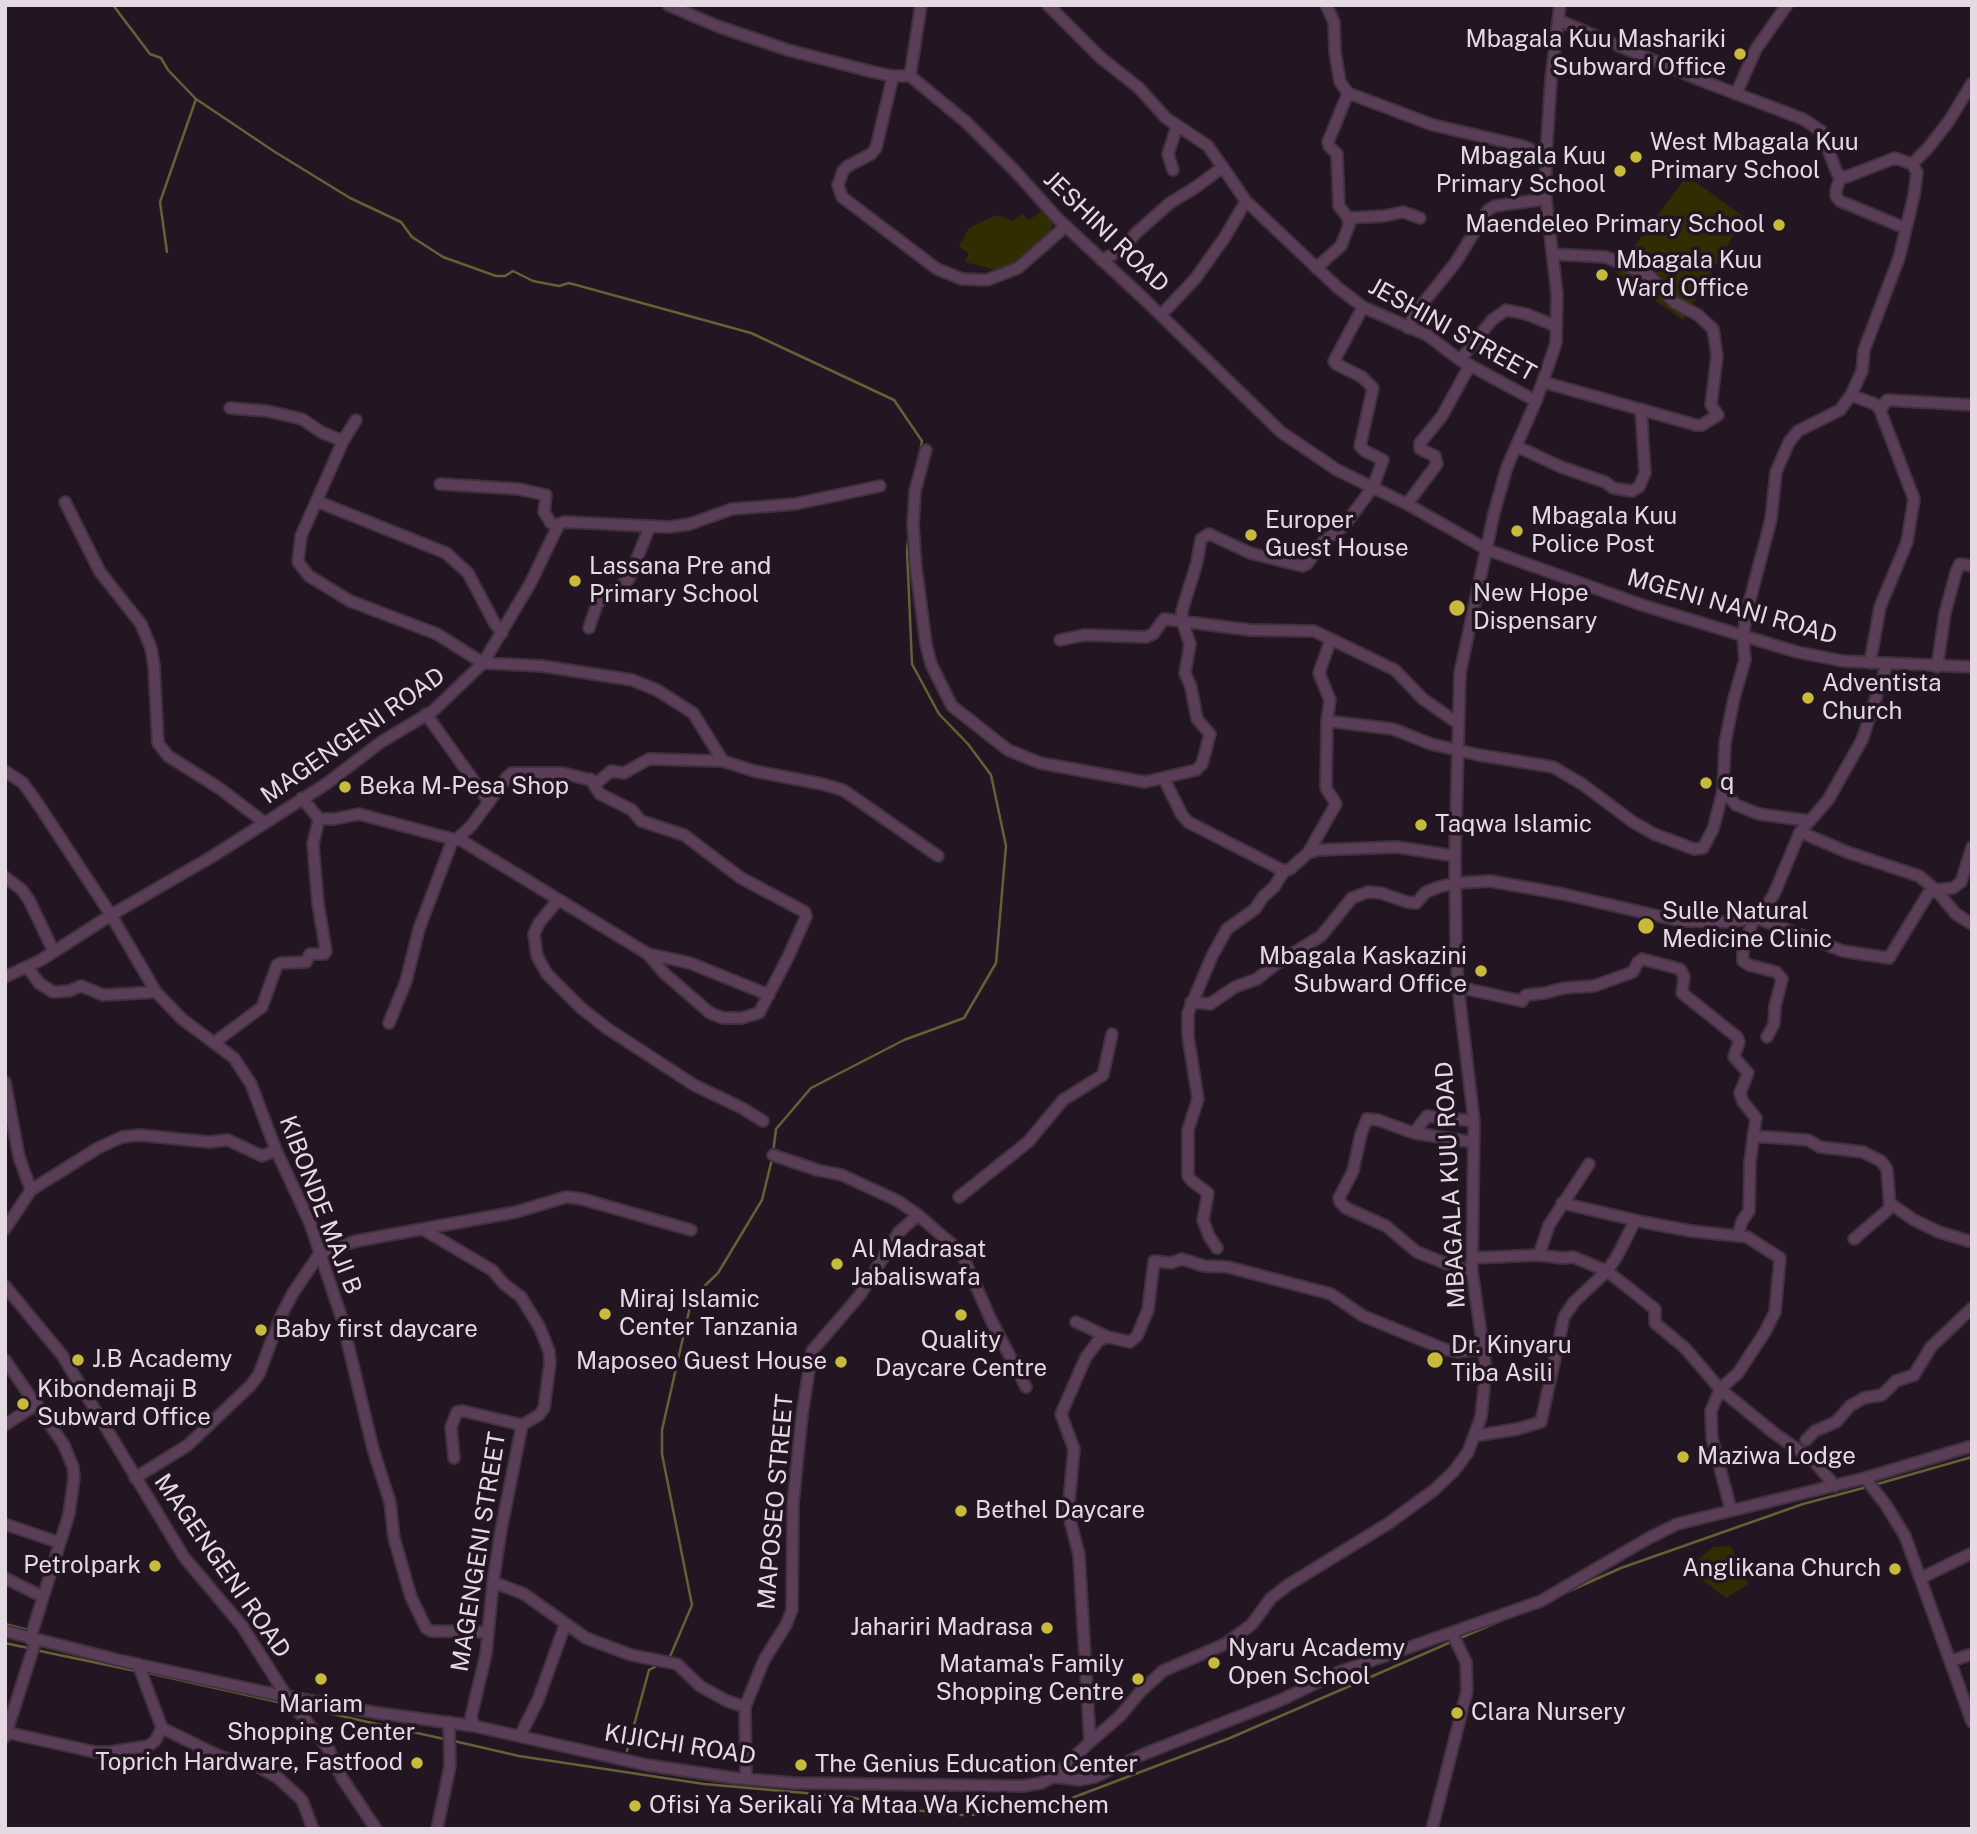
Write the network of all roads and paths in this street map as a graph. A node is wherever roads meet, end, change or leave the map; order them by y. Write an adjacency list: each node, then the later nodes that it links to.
1 (668, 5): 8 (street)
2 (921, 5): 9 (street)
3 (1048, 5): 13 (street, JESHINI STREET)
4 (1326, 5): 11 (street)
5 (1560, 5): 7 (street)
6 (1787, 5): 12 (street)
7 (1559, 20): 12 (street); 14 (street, MBAGALA KUU ROAD)
8 (893, 76): 9 (street); 23 (street)
9 (910, 76): 23 (street, JESHINI ROAD)
10 (1972, 83): 15 (street)
11 (1348, 93): 14 (street); 21 (street)
12 (1736, 94): 18 (street)
13 (1177, 126): 16 (street, JESHINI STREET); 17 (street)
14 (1546, 156): 19 (street, MBAGALA KUU ROAD)
15 (1912, 164): 18 (street); 24 (street)
16 (1223, 167): 20 (street, JESHINI STREET); 26 (street)
17 (1173, 170)
18 (1841, 176): 24 (street)
19 (1546, 199): 25 (street, MBAGALA KUU ROAD); 31 (street)
20 (1246, 201): 27 (street, JESHINI STREET); 29 (street)
21 (1348, 218): 22 (street); 27 (street)
22 (1420, 218)
23 (1066, 226): 26 (street, JESHINI ROAD)
24 (1905, 228): 34 (street)
25 (1552, 254): 30 (street, MBAGALA KUU ROAD); 38 (street)
26 (1101, 260): 29 (street, JESHINI ROAD)
27 (1316, 268): 28 (street, JESHINI STREET)
28 (1363, 307): 31 (street, JESHINI STREET); 46 (street)
29 (1161, 315): 46 (street, JESHINI ROAD)
30 (1556, 326): 32 (street); 33 (street, MBAGALA KUU ROAD)
31 (1408, 328): 32 (street, JESHINI STREET)
32 (1465, 362): 35 (street, JESHINI STREET); 49 (street)
33 (1543, 382): 35 (street, MBAGALA KUU ROAD); 38 (street)
34 (1851, 395): 39 (street); 57 (street)
35 (1536, 401): 42 (street, MBAGALA KUU ROAD)
36 (1972, 405): 39 (street)
37 (230, 408): 41 (street)
38 (1641, 409): 42 (street)
39 (1880, 410): 61 (street)
40 (356, 420): 41 (street)
41 (343, 441): 47 (street)
42 (1516, 446): 52 (street, MBAGALA KUU ROAD)
43 (926, 450): 72 (street)
44 (440, 484): 50 (street)
45 (880, 486): 51 (street)
46 (1373, 487): 49 (street, JESHINI ROAD); 54 (street)
47 (316, 501): 56 (street); 60 (street)
48 (65, 502): 78 (street)
49 (1407, 504): 52 (street, JESHINI ROAD)
50 (557, 526): 51 (street); 56 (street, MAGENGENI ROAD)
51 (649, 528): 55 (street)
52 (1488, 550): 57 (street, MGENI NANI ROAD); 67 (street, MBAGALA KUU ROAD)
53 (1972, 566): 63 (street)
54 (1182, 621): 58 (street); 59 (street); 72 (street)
55 (589, 628)
56 (502, 633): 60 (street, MAGENGENI ROAD)
57 (1743, 637): 61 (street, MGENI NANI ROAD); 73 (street)
58 (1331, 639): 66 (street); 67 (street)
59 (1060, 640)
60 (483, 663): 65 (street, MAGENGENI ROAD); 69 (street)
61 (1870, 663): 62 (street, MGENI NANI ROAD)
62 (1887, 664): 63 (street, MGENI NANI ROAD); 77 (street)
63 (1937, 667): 64 (street, MGENI NANI ROAD)
64 (1972, 667)
65 (426, 714): 74 (street, MAGENGENI ROAD); 75 (street)
66 (1327, 721): 68 (street); 82 (street)
67 (1459, 724): 68 (street, MBAGALA KUU ROAD)
68 (1458, 750): 73 (street); 84 (street, MBAGALA KUU ROAD)
69 (723, 761): 71 (street); 83 (street)
70 (5, 771): 90 (street, KIBONDE MAJI B)
71 (590, 779): 75 (street); 99 (street)
72 (1164, 779): 85 (street)
73 (1723, 791): 77 (street)
74 (302, 798): 76 (street); 78 (street, MAGENGENI ROAD)
75 (489, 802): 80 (street)
76 (318, 819): 80 (street); 104 (street)
77 (1810, 821): 79 (street)
78 (265, 823): 90 (street, MAGENGENI ROAD)
79 (1800, 832): 88 (street); 91 (street)
80 (456, 839): 89 (street); 101 (street)
81 (1972, 847): 88 (street)
82 (1308, 853): 84 (street); 85 (street)
83 (938, 856)
84 (1455, 856): 87 (street, MBAGALA KUU ROAD)
85 (1284, 870): 100 (street)
86 (5, 877): 93 (street)
87 (1456, 883): 91 (street); 97 (street, MBAGALA KUU ROAD); 100 (street)
88 (1936, 890): 91 (street); 92 (street)
89 (558, 900): 94 (street); 106 (street)
90 (111, 915): 93 (street, MAGENGENI ROAD); 98 (street, KIBONDE MAJI B)
91 (1754, 917): 103 (street)
92 (1972, 923)
93 (54, 952): 95 (street, MAGENGENI ROAD)
94 (648, 954): 99 (street); 99 (street)
95 (28, 968): 96 (street, MAGENGENI ROAD); 98 (street)
96 (5, 977)
97 (1458, 987): 107 (street, MBAGALA KUU ROAD); 109 (street)
98 (156, 992): 104 (street, KIBONDE MAJI B)
99 (769, 995)
100 (1191, 1002): 126 (street)
101 (389, 1023)
102 (1112, 1034): 115 (street)
103 (1767, 1037)
104 (215, 1042): 111 (street, KIBONDE MAJI B)
105 (5, 1082): 114 (street)
106 (763, 1121)
107 (1474, 1121): 108 (street); 110 (street, MBAGALA KUU ROAD)
108 (1414, 1133): 110 (street); 130 (street)
109 (1753, 1136): 117 (street); 123 (street)
110 (1472, 1142): 129 (street, MBAGALA KUU ROAD)
111 (276, 1150): 114 (street); 127 (street, KIBONDE MAJI B)
112 (773, 1155): 118 (street)
113 (1589, 1164): 116 (street)
114 (31, 1190): 120 (street)
115 (959, 1197)
116 (1562, 1203): 119 (street); 128 (street)
117 (1891, 1204): 124 (street); 125 (street)
118 (918, 1215): 138 (street); 167 (street, MAPOSEO STREET)
119 (1635, 1220): 123 (street); 131 (street)
120 (5, 1229)
121 (424, 1230): 122 (street); 127 (street); 142 (street)
122 (691, 1230)
123 (1738, 1235): 139 (street)
124 (1854, 1240)
125 (1972, 1242)
126 (1217, 1248)
127 (320, 1253): 147 (street); 160 (street, KIBONDE MAJI B)
128 (1539, 1255): 129 (street); 131 (street)
129 (1472, 1258): 130 (street, MBAGALA KUU ROAD)
130 (1472, 1271): 136 (street, MBAGALA KUU ROAD)
131 (1607, 1271): 139 (street); 143 (street)
132 (5, 1286): 147 (street, MAGENGENI ROAD)
133 (1972, 1308): 144 (street)
134 (1076, 1322): 135 (street)
135 (1108, 1337): 136 (street); 174 (street)
136 (1483, 1349): 143 (street, MBAGALA KUU ROAD)
137 (5, 1360): 140 (street)
138 (1026, 1387)
139 (1720, 1389): 149 (street); 150 (street)
140 (37, 1404): 141 (street); 152 (street)
141 (5, 1425)
142 (522, 1425): 146 (street, MAGENGENI STREET); 156 (street, MAGENGENI STREET)
143 (1474, 1436): 174 (street, MBAGALA KUU ROAD)
144 (1806, 1440)
145 (1972, 1446): 148 (street)
146 (453, 1458)
147 (135, 1478): 166 (street, MAGENGENI ROAD)
148 (1865, 1478): 149 (street); 155 (street)
149 (1835, 1486): 150 (street)
150 (1731, 1510): 161 (street)
151 (5, 1524): 152 (street)
152 (60, 1544): 157 (street)
153 (1972, 1553): 155 (street)
154 (5, 1578): 157 (street)
155 (1921, 1578): 164 (street)
156 (493, 1582): 158 (street); 160 (street, MAGENGENI STREET)
157 (43, 1597): 162 (street)
158 (565, 1625): 167 (street); 173 (street)
159 (5, 1632): 162 (street, KIJICHI ROAD)
160 (488, 1632): 170 (street, MAGENGENI STREET)
161 (1452, 1633): 175 (street); 180 (street)
162 (33, 1639): 165 (street, KIJICHI ROAD); 172 (street)
163 (1972, 1654): 164 (street)
164 (1951, 1661): 169 (street)
165 (138, 1664): 166 (street, KIJICHI ROAD); 171 (street)
166 (287, 1697): 168 (street, KIJICHI ROAD); 178 (street, MAGENGENI ROAD)
167 (746, 1707): 176 (street, MAPOSEO STREET)
168 (449, 1722): 170 (street, KIJICHI ROAD); 179 (street)
169 (1972, 1722)
170 (474, 1726): 173 (street, KIJICHI ROAD)
171 (162, 1728): 172 (street); 177 (street)
172 (6, 1734)
173 (520, 1737): 176 (street, KIJICHI ROAD)
174 (1090, 1742): 175 (street, MBAGALA KUU ROAD)
175 (1053, 1777): 176 (street, KIJICHI ROAD)
176 (746, 1779)
177 (313, 1829)
178 (376, 1829)
179 (437, 1829)
180 (1432, 1829)

